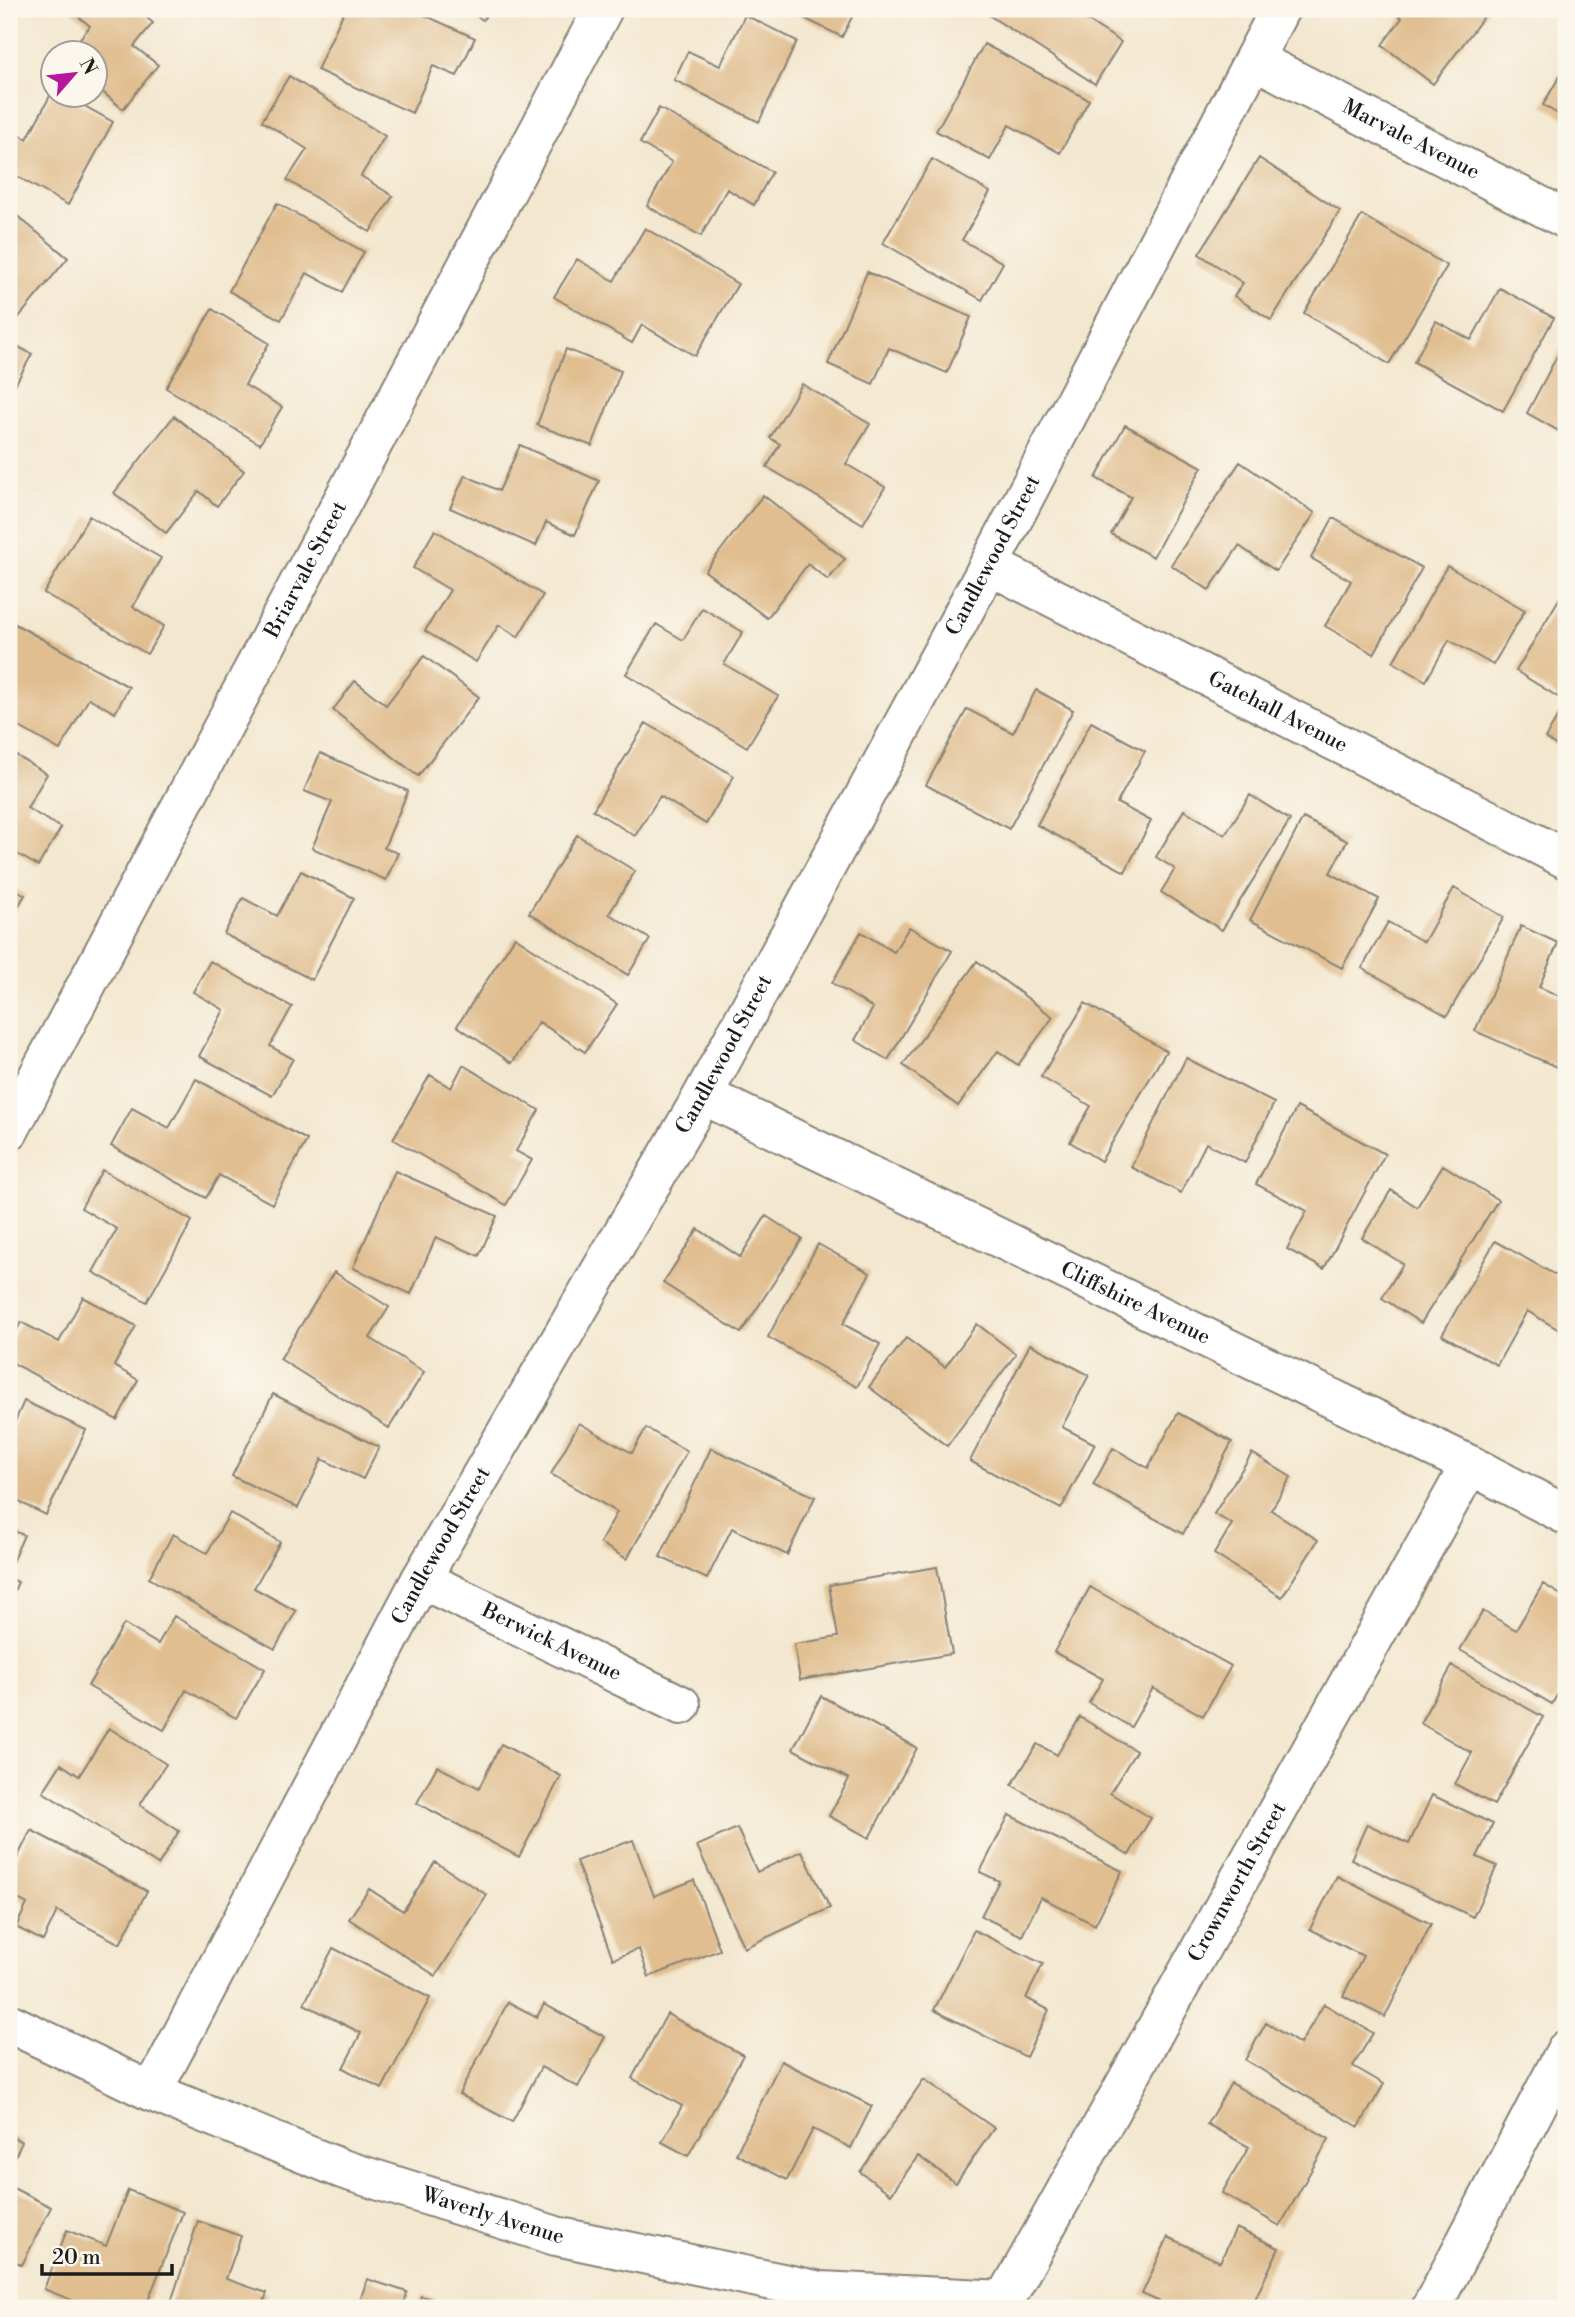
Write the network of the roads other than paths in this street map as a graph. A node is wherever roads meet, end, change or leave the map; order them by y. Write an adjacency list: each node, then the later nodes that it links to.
1 (603, 9): 8 (street, Briarvale Street)
2 (1280, 9): 3 (street, Candlewood Street)
3 (1255, 60): 4 (street, Marvale Avenue); 5 (street, Candlewood Street)
4 (1566, 219)
5 (989, 565): 6 (street, Gatehall Avenue); 7 (street, Candlewood Street)
6 (1566, 859)
7 (703, 1095): 9 (street, Cliffshire Avenue); 11 (street, Candlewood Street)
8 (9, 1131)
9 (1470, 1465): 10 (street, Cliffshire Avenue); 16 (street, Crownworth Street)
10 (1566, 1515)
11 (421, 1579): 12 (street, Berwick Avenue); 15 (street, Candlewood Street)
12 (681, 1705)
13 (9, 2023): 15 (street, Waverly Avenue)
14 (1566, 2050): 17 (street)
15 (152, 2092): 16 (street, Waverly Avenue)
16 (1005, 2300)
17 (1431, 2308)

